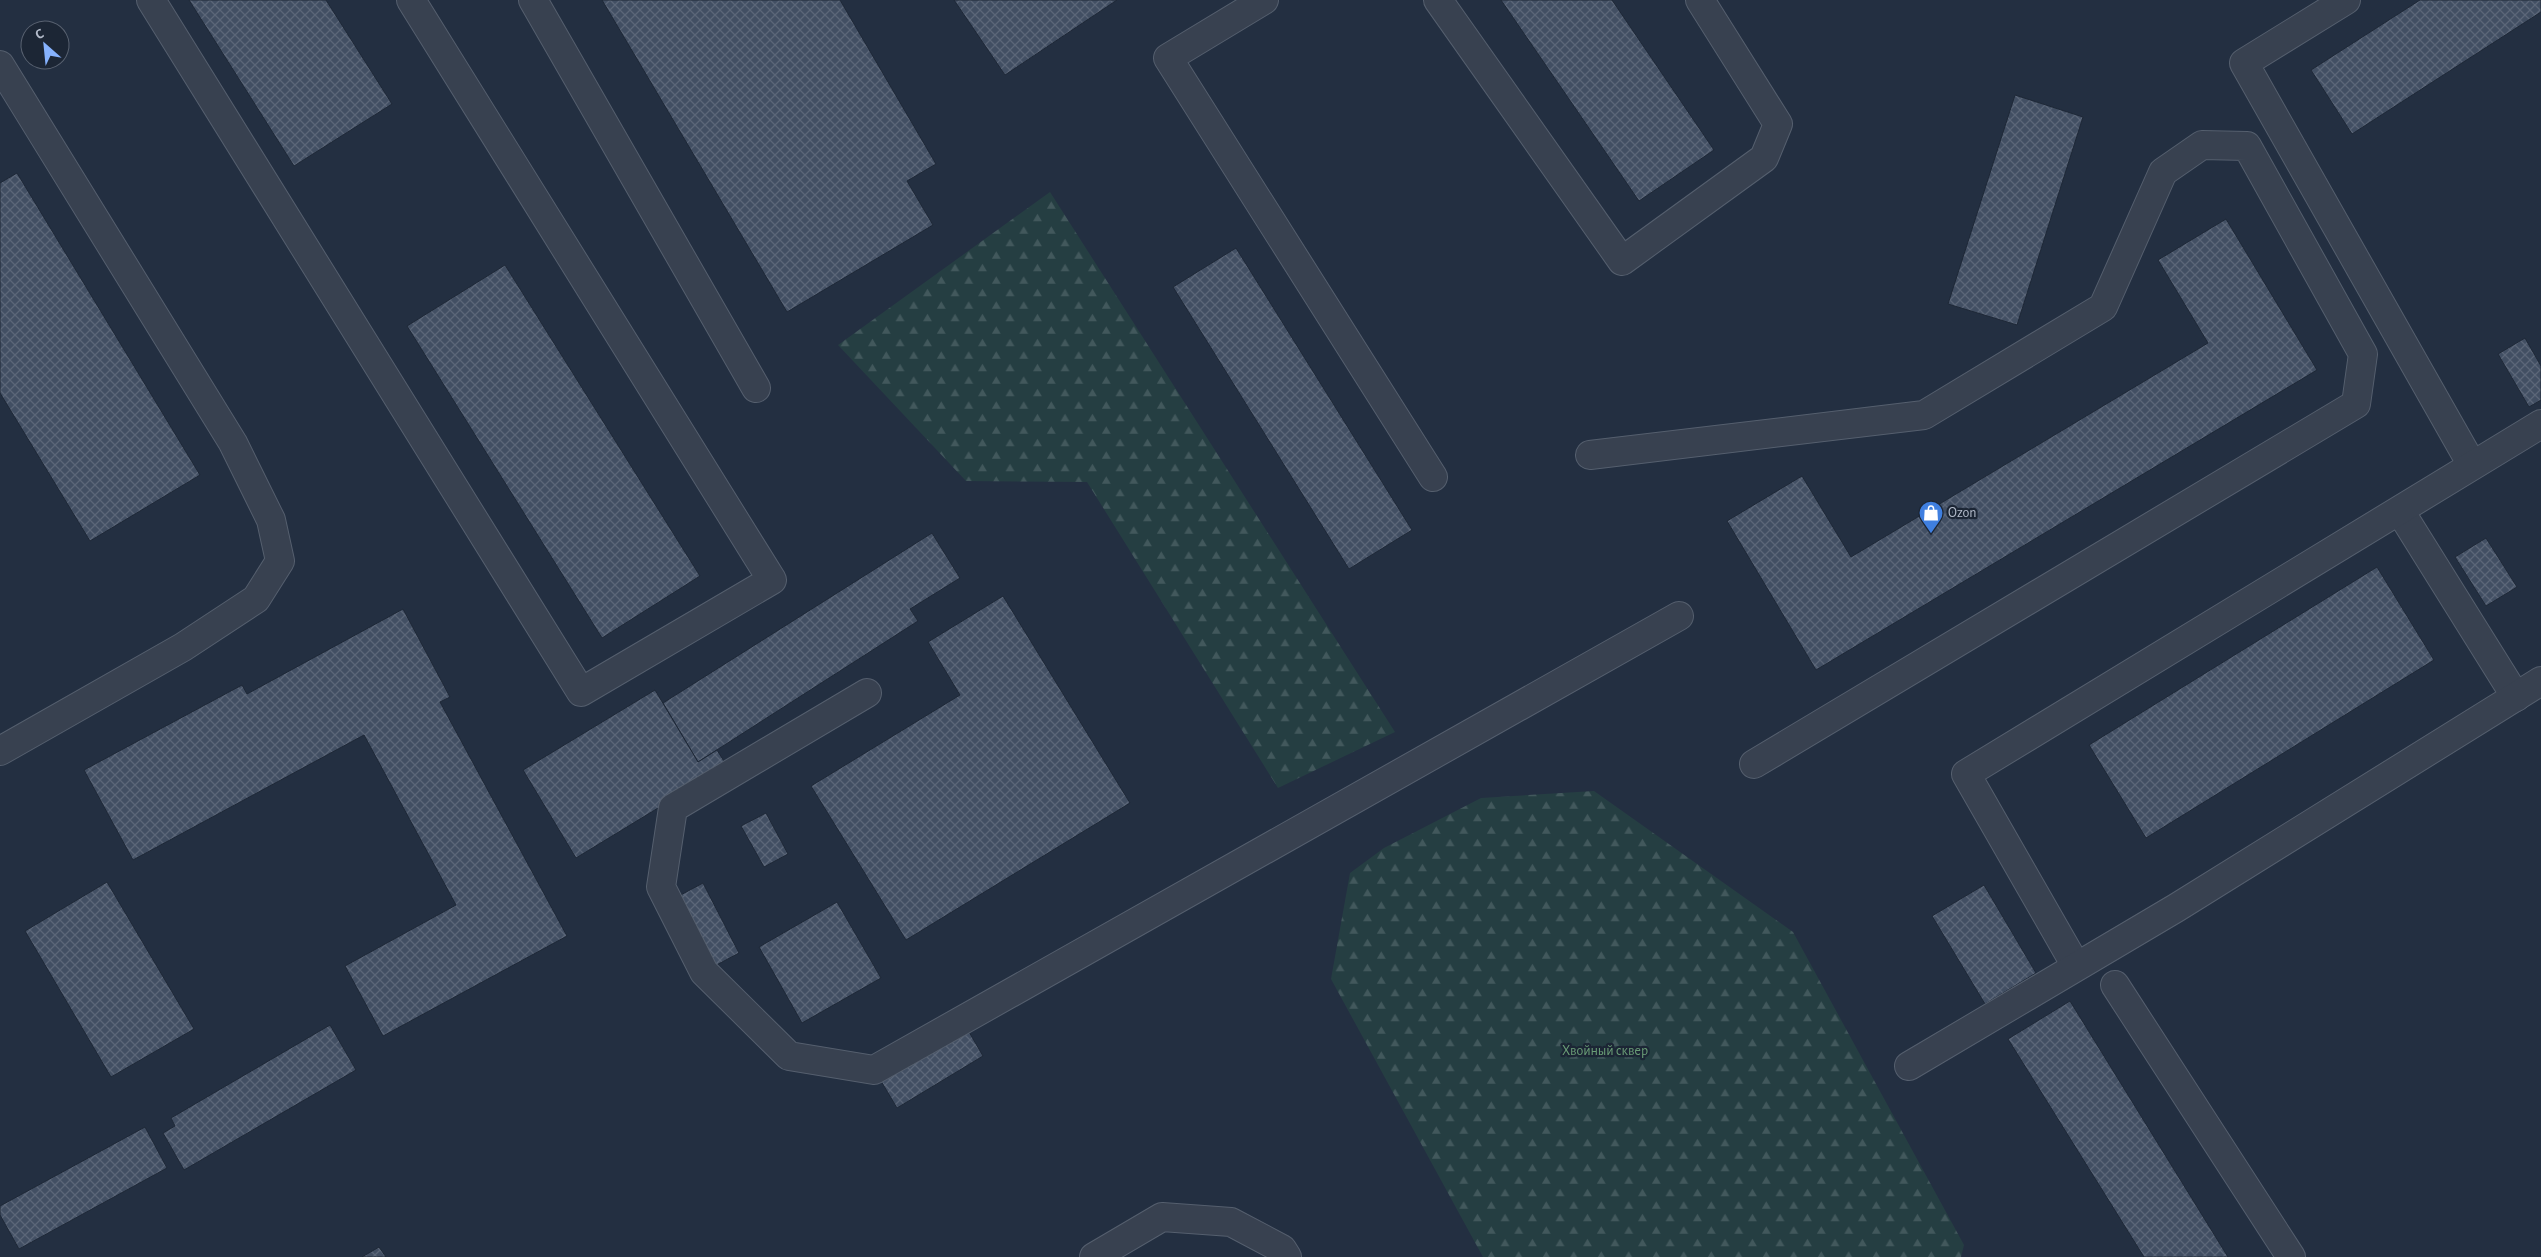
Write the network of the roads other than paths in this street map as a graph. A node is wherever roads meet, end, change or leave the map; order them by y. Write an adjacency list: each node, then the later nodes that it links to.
1 (151, 0): 2 (lane)
2 (411, 0)
3 (534, 0): 9 (lane)
4 (1264, 0): 13 (lane)
5 (1438, 0): 6 (lane)
6 (1700, 0)
7 (2346, 0): 12 (lane)
8 (0, 65): 19 (lane)
9 (756, 388)
10 (2541, 424): 12 (lane)
11 (1590, 455): 20 (lane)
12 (2472, 465): 14 (lane)
13 (1433, 477)
14 (2400, 511): 18 (lane); 21 (lane)
15 (1679, 616): 17 (lane)
16 (2541, 681): 18 (lane)
17 (867, 693)
18 (2516, 697): 21 (lane)
19 (0, 750)
20 (1754, 764)
21 (2076, 966): 23 (lane)
22 (2115, 985): 26 (lane)
23 (1909, 1066)
24 (1094, 1257): 25 (lane)
25 (1288, 1257)
26 (2291, 1257)

